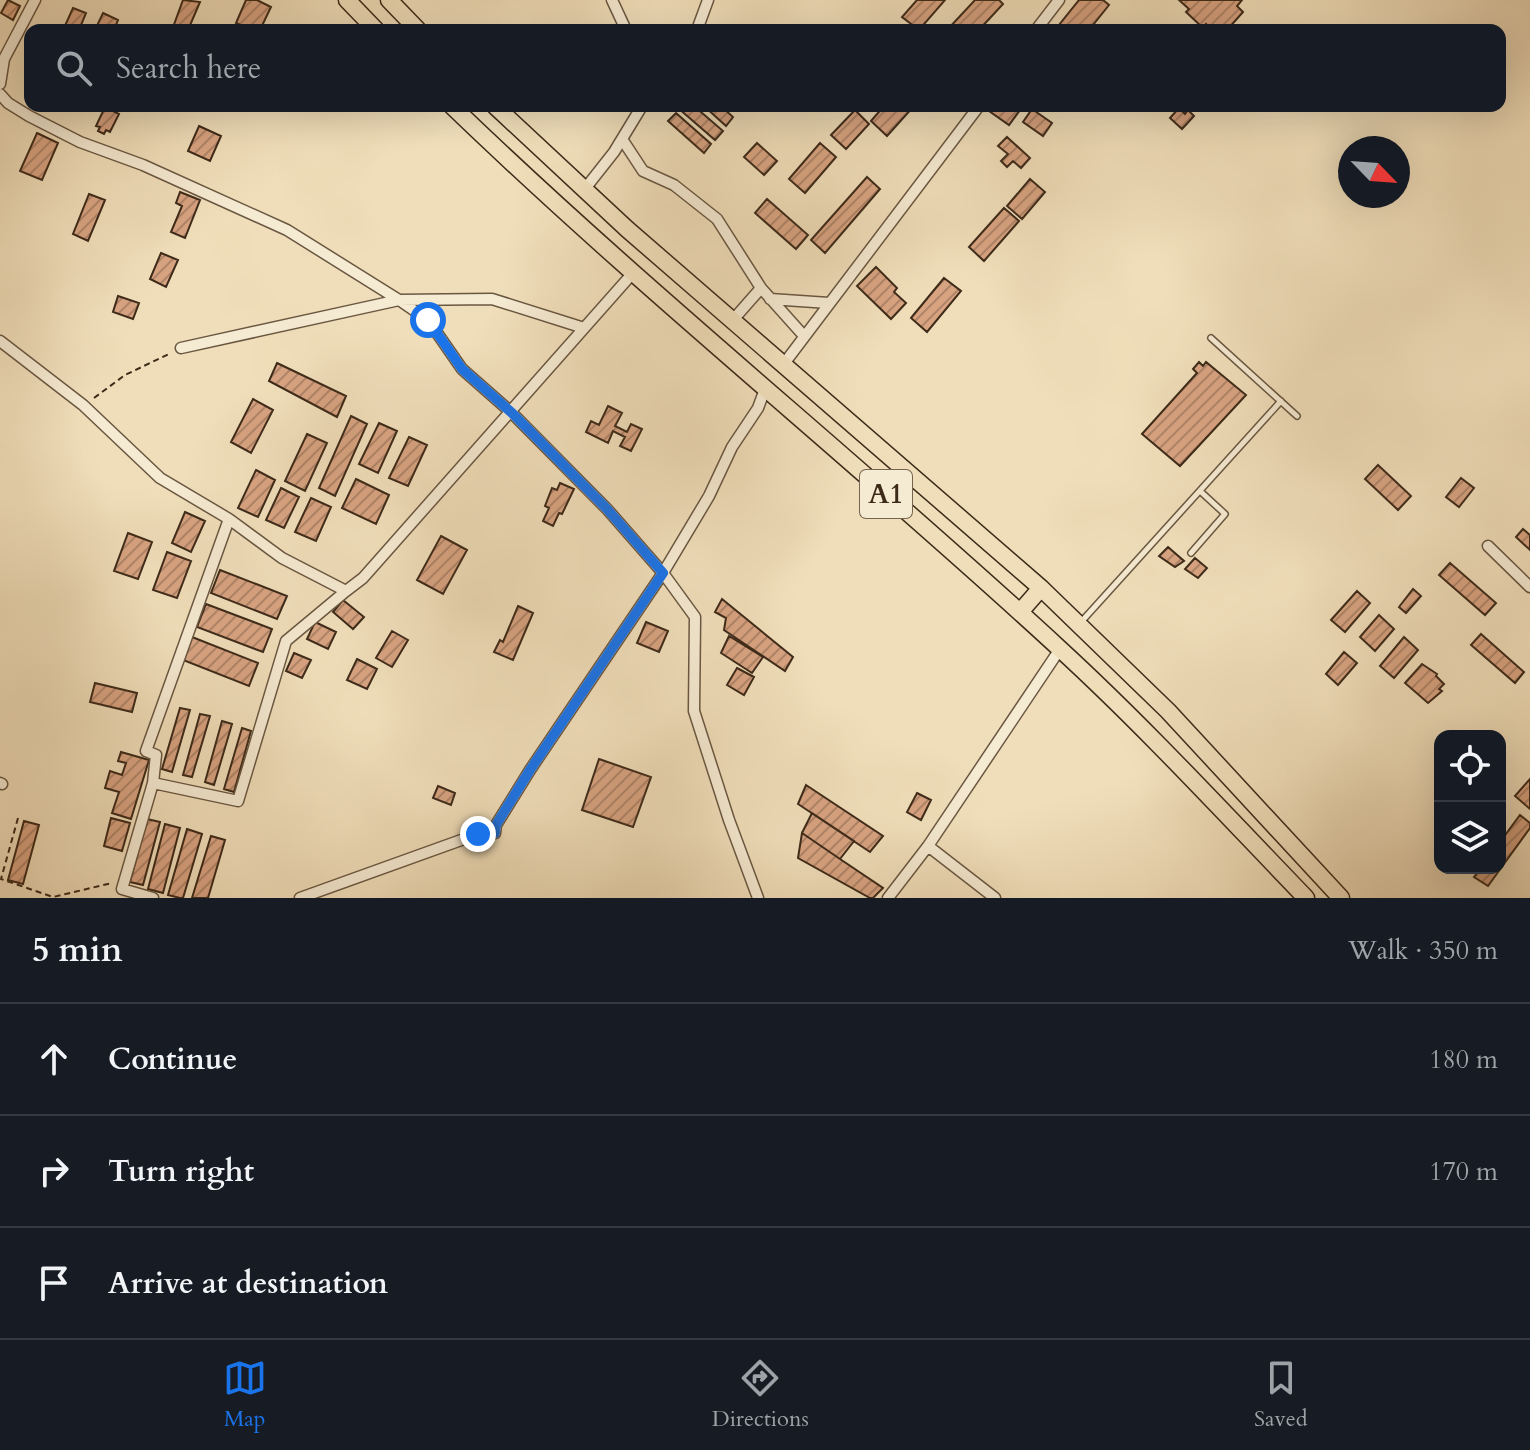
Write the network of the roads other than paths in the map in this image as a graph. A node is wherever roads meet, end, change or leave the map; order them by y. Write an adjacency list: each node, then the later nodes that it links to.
1 (35, 0): 12 (street)
2 (347, 0): 7 (highway)
3 (389, 0): 8 (highway)
4 (612, 0): 9 (street)
5 (708, 0): 10 (street)
6 (1059, 0): 11 (street)
7 (370, 24)
8 (412, 24)
9 (623, 24)
10 (699, 24)
11 (1041, 24)
12 (0, 84)
13 (0, 94): 23 (street)
14 (458, 112): 20 (highway, A1)
15 (501, 112): 19 (highway, A1)
16 (638, 112): 18 (street)
17 (974, 112): 24 (street)
18 (622, 139): 19 (street); 21 (street)
19 (584, 190): 25 (highway, A1)
20 (632, 274): 26 (street); 29 (highway, A1)
21 (761, 288): 22 (street); 25 (street)
22 (770, 299): 24 (street); 27 (street)
23 (399, 300): 26 (street); 31 (street); 35 (street)
24 (829, 303): 27 (street)
25 (729, 319): 29 (highway); 32 (highway, A1)
26 (584, 328): 35 (street)
27 (804, 336): 32 (street)
28 (1211, 338): 34 (lane)
29 (706, 339): 33 (highway, A1)
30 (0, 341): 38 (street)
31 (181, 348)
32 (783, 365): 43 (highway, A1)
33 (765, 389): 41 (street); 45 (highway, A1)
34 (1281, 401): 36 (lane); 37 (lane)
35 (510, 411): 41 (street); 44 (street)
36 (1297, 416)
37 (1200, 491): 40 (lane); 46 (lane)
38 (229, 519): 44 (street); 48 (street)
39 (1488, 546): 42 (street)
40 (1191, 553)
41 (663, 573): 51 (street); 52 (street)
42 (1530, 587)
43 (1041, 588): 45 (highway); 46 (highway, A1)
44 (346, 591): 48 (street)
45 (1020, 612): 47 (highway, A1)
46 (1079, 625): 56 (highway, A1)
47 (1060, 649): 49 (street); 55 (highway, A1)
48 (153, 783): 50 (street)
49 (928, 846): 53 (street); 54 (street)
50 (153, 898)
51 (300, 898)
52 (758, 898)
53 (888, 898)
54 (995, 898)
55 (1306, 898)
56 (1341, 898)

